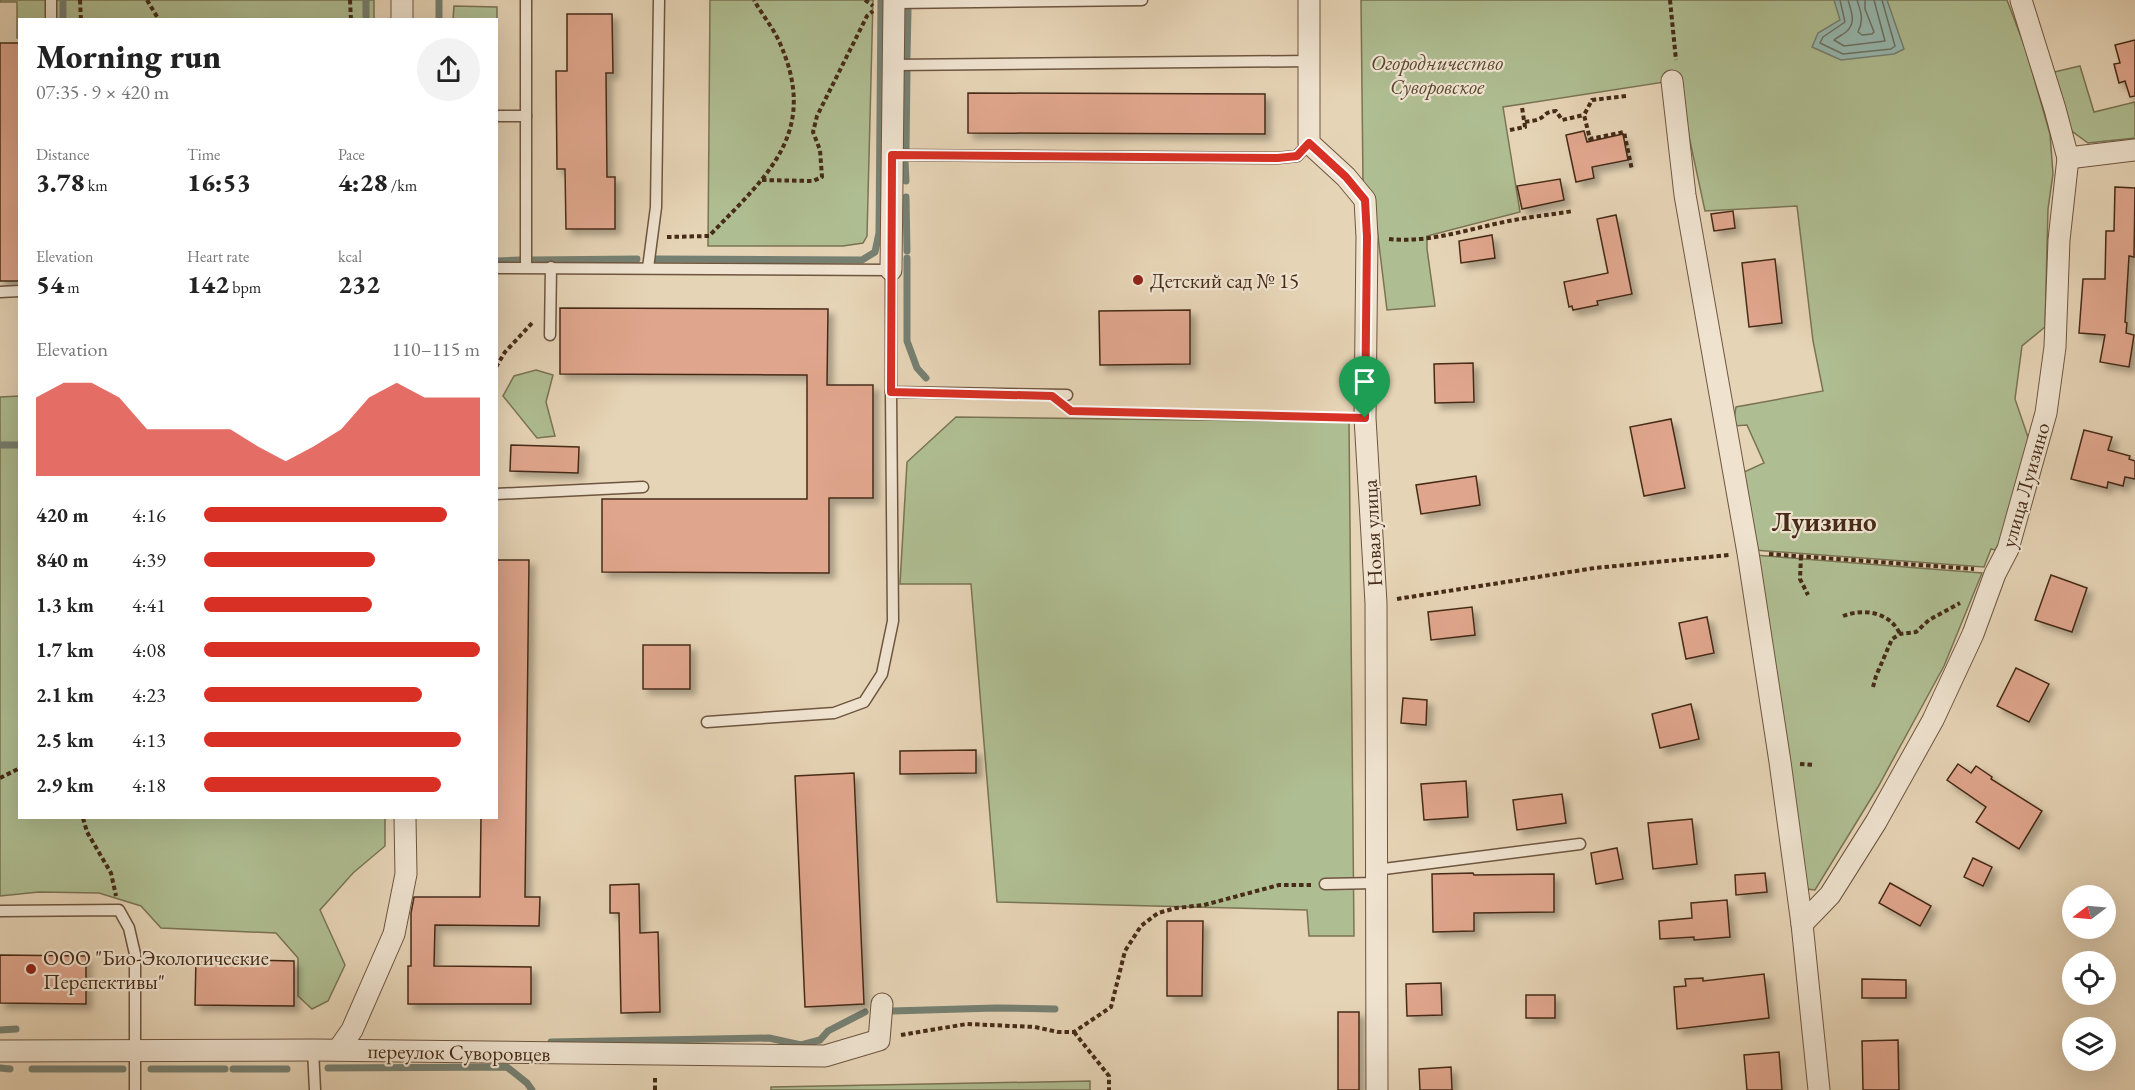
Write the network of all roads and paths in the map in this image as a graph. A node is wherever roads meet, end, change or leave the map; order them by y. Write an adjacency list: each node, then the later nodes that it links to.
1 (51, 0): 14 (lane)
2 (80, 0): 15 (path)
3 (147, 0): 16 (path)
4 (350, 0): 17 (path)
5 (402, 0): 18 (street)
6 (526, 0): 25 (lane)
7 (659, 0): 36 (lane)
8 (753, 0): 34 (path)
9 (1142, 0): 13 (lane)
10 (1309, 0): 19 (street)
11 (1670, 0): 21 (path)
12 (2021, 0): 32 (street, улица Луизино)
13 (888, 4): 20 (street); 34 (path)
14 (51, 18)
15 (81, 18)
16 (158, 18)
17 (350, 18)
18 (402, 18)
19 (1309, 61): 20 (lane); 29 (street)
20 (894, 65): 31 (street)
21 (1672, 81): 54 (street)
22 (1626, 96): 26 (path)
23 (1522, 107): 27 (path)
24 (498, 116): 25 (lane)
25 (526, 116): 39 (lane)
26 (1584, 116): 27 (path); 33 (path)
27 (1525, 122): 28 (path)
28 (1510, 129)
29 (1309, 143): 31 (lane); 37 (street, Новая улица)
30 (2135, 150): 32 (street)
31 (892, 155): 42 (street)
32 (2068, 158): 73 (street, улица Луизино)
33 (1632, 170)
34 (762, 180): 36 (path)
35 (1573, 211): 37 (path)
36 (652, 236): 41 (lane)
37 (1367, 237): 51 (street, Новая улица)
38 (498, 267): 39 (lane)
39 (526, 267): 40 (lane)
40 (550, 267): 41 (lane); 46 (lane)
41 (648, 268): 42 (lane)
42 (891, 270): 48 (lane)
43 (18, 291): 44 (lane)
44 (0, 292)
45 (535, 319): 47 (path)
46 (550, 335)
47 (498, 364)
48 (891, 392): 50 (lane); 63 (lane)
49 (1066, 395): 50 (lane)
50 (1052, 396): 51 (path)
51 (1365, 418): 59 (street, Новая улица)
52 (643, 487): 53 (lane)
53 (498, 494)
54 (1748, 553): 55 (path); 59 (path); 73 (street)
55 (1801, 556): 56 (path); 57 (path)
56 (1983, 570)
57 (1808, 595)
58 (1965, 599): 61 (path)
59 (1376, 603): 69 (street, Новая улица)
60 (1843, 616): 61 (path)
61 (1900, 634): 62 (path)
62 (1873, 687)
63 (707, 722)
64 (18, 769): 65 (path)
65 (0, 778)
66 (83, 819): 71 (path)
67 (405, 819): 79 (street)
68 (1580, 844): 69 (lane)
69 (1376, 876): 70 (lane); 84 (street, Новая улица)
70 (1325, 884): 75 (path)
71 (118, 910): 72 (lane); 77 (lane)
72 (0, 911)
73 (1802, 924): 85 (street)
74 (882, 1004): 76 (street)
75 (1074, 1032): 76 (path); 83 (path)
76 (879, 1040): 79 (street, переулок Суворовцев)
77 (135, 1050): 78 (street, переулок Суворовцев); 80 (street, переулок Суворовцев); 81 (lane)
78 (314, 1050): 79 (street, переулок Суворовцев); 82 (lane)
79 (338, 1050)
80 (0, 1051)
81 (135, 1090)
82 (315, 1090)
83 (1109, 1090)
84 (1377, 1090)
85 (1819, 1090)

